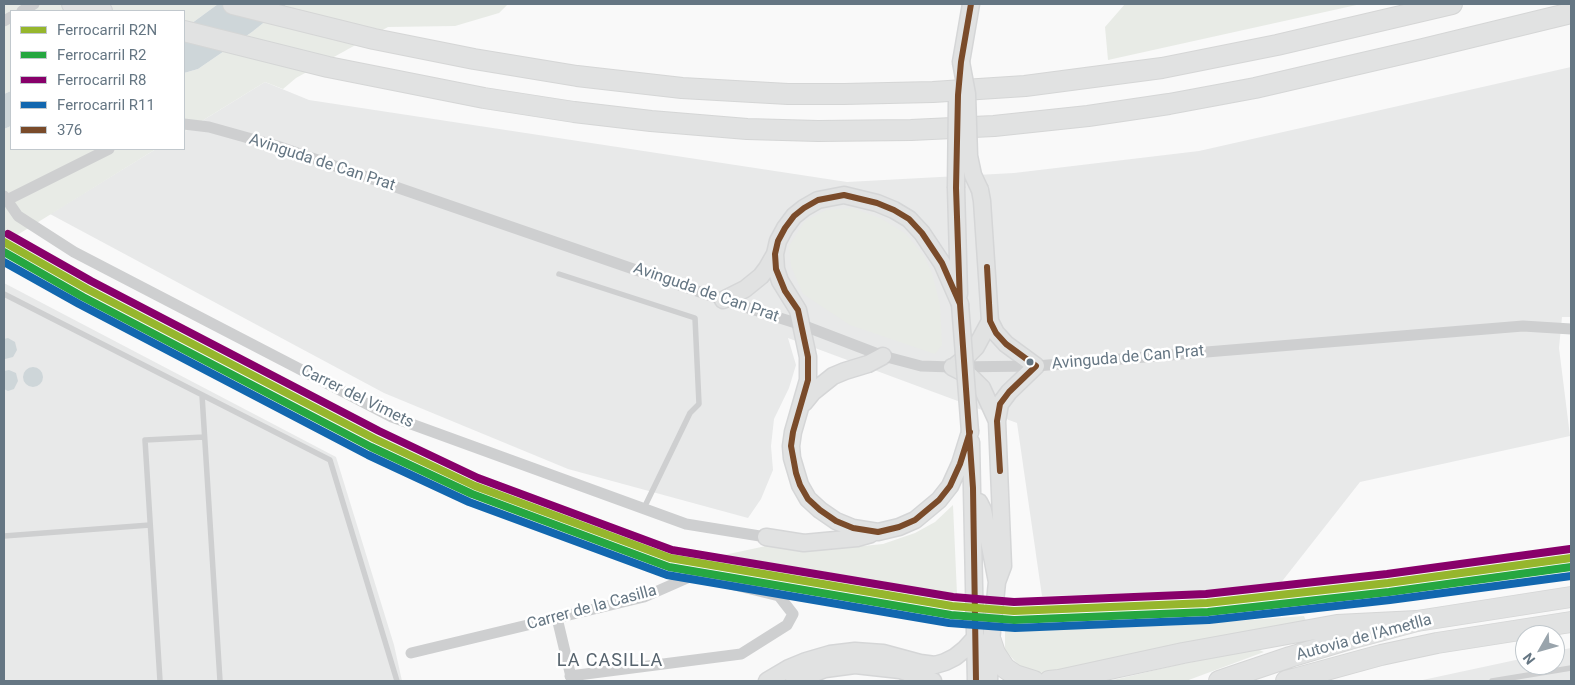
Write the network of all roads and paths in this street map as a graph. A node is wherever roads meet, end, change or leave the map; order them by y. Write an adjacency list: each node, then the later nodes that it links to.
1 (72, 4): 5 (highway)
2 (233, 4): 4 (highway)
3 (971, 4): 8 (street)
4 (1452, 4)
5 (98, 10)
6 (1571, 13): 7 (highway)
7 (185, 31)
8 (961, 62): 16 (street, bridge); 17 (street, bridge)
9 (185, 124): 15 (street, Avinguda de Can Prat)
10 (107, 150): 11 (street)
11 (5, 198): 29 (street, Carrer del Vimets)
12 (775, 254): 15 (street); 16 (street); 18 (street)
13 (559, 274): 29 (lane)
14 (4, 294): 23 (lane)
15 (723, 300): 18 (street, Avinguda de Can Prat)
16 (960, 304): 26 (street, bridge)
17 (990, 321): 21 (street); 22 (street)
18 (802, 326): 20 (street, Avinguda de Can Prat); 24 (street)
19 (1571, 328): 21 (street, Avinguda de Can Prat)
20 (883, 356): 22 (street, Avinguda de Can Prat); 24 (street)
21 (1036, 366): 22 (street, Avinguda de Can Prat); 25 (street)
22 (952, 368): 25 (street)
23 (202, 395): 27 (lane); 47 (lane)
24 (801, 407): 31 (street)
25 (997, 421): 34 (street)
26 (970, 432): 28 (street); 31 (street)
27 (204, 436): 30 (lane); 46 (lane)
28 (973, 488): 34 (street); 39 (street)
29 (644, 508): 33 (street, Carrer del Vimets)
30 (150, 525): 32 (lane); 45 (lane)
31 (878, 532): 33 (street)
32 (4, 536)
33 (766, 537)
34 (997, 585): 39 (street)
35 (1571, 597): 37 (highway, Autovia de l'Ametlla)
36 (557, 618): 41 (street, Carrer de la Casilla); 43 (street); 43 (street, Carrer de la Casilla)
37 (1417, 621): 54 (highway); 55 (highway, Autovia de l'Ametlla)
38 (1571, 622): 40 (highway, Autovia de l'Ametlla)
39 (981, 634): 48 (street); 51 (street); 52 (street); 53 (highway)
40 (1477, 636): 56 (highway, Autovia de l'Ametlla); 57 (highway)
41 (411, 653)
42 (1571, 668): 44 (lane)
43 (571, 679)
44 (1517, 679): 58 (lane)
45 (160, 681)
46 (220, 681)
47 (397, 681)
48 (767, 681)
49 (794, 681): 50 (street)
50 (932, 681)
51 (976, 681)
52 (989, 681)
53 (1034, 681)
54 (1049, 681)
55 (1219, 681)
56 (1286, 681)
57 (1336, 681)
58 (1492, 681)

